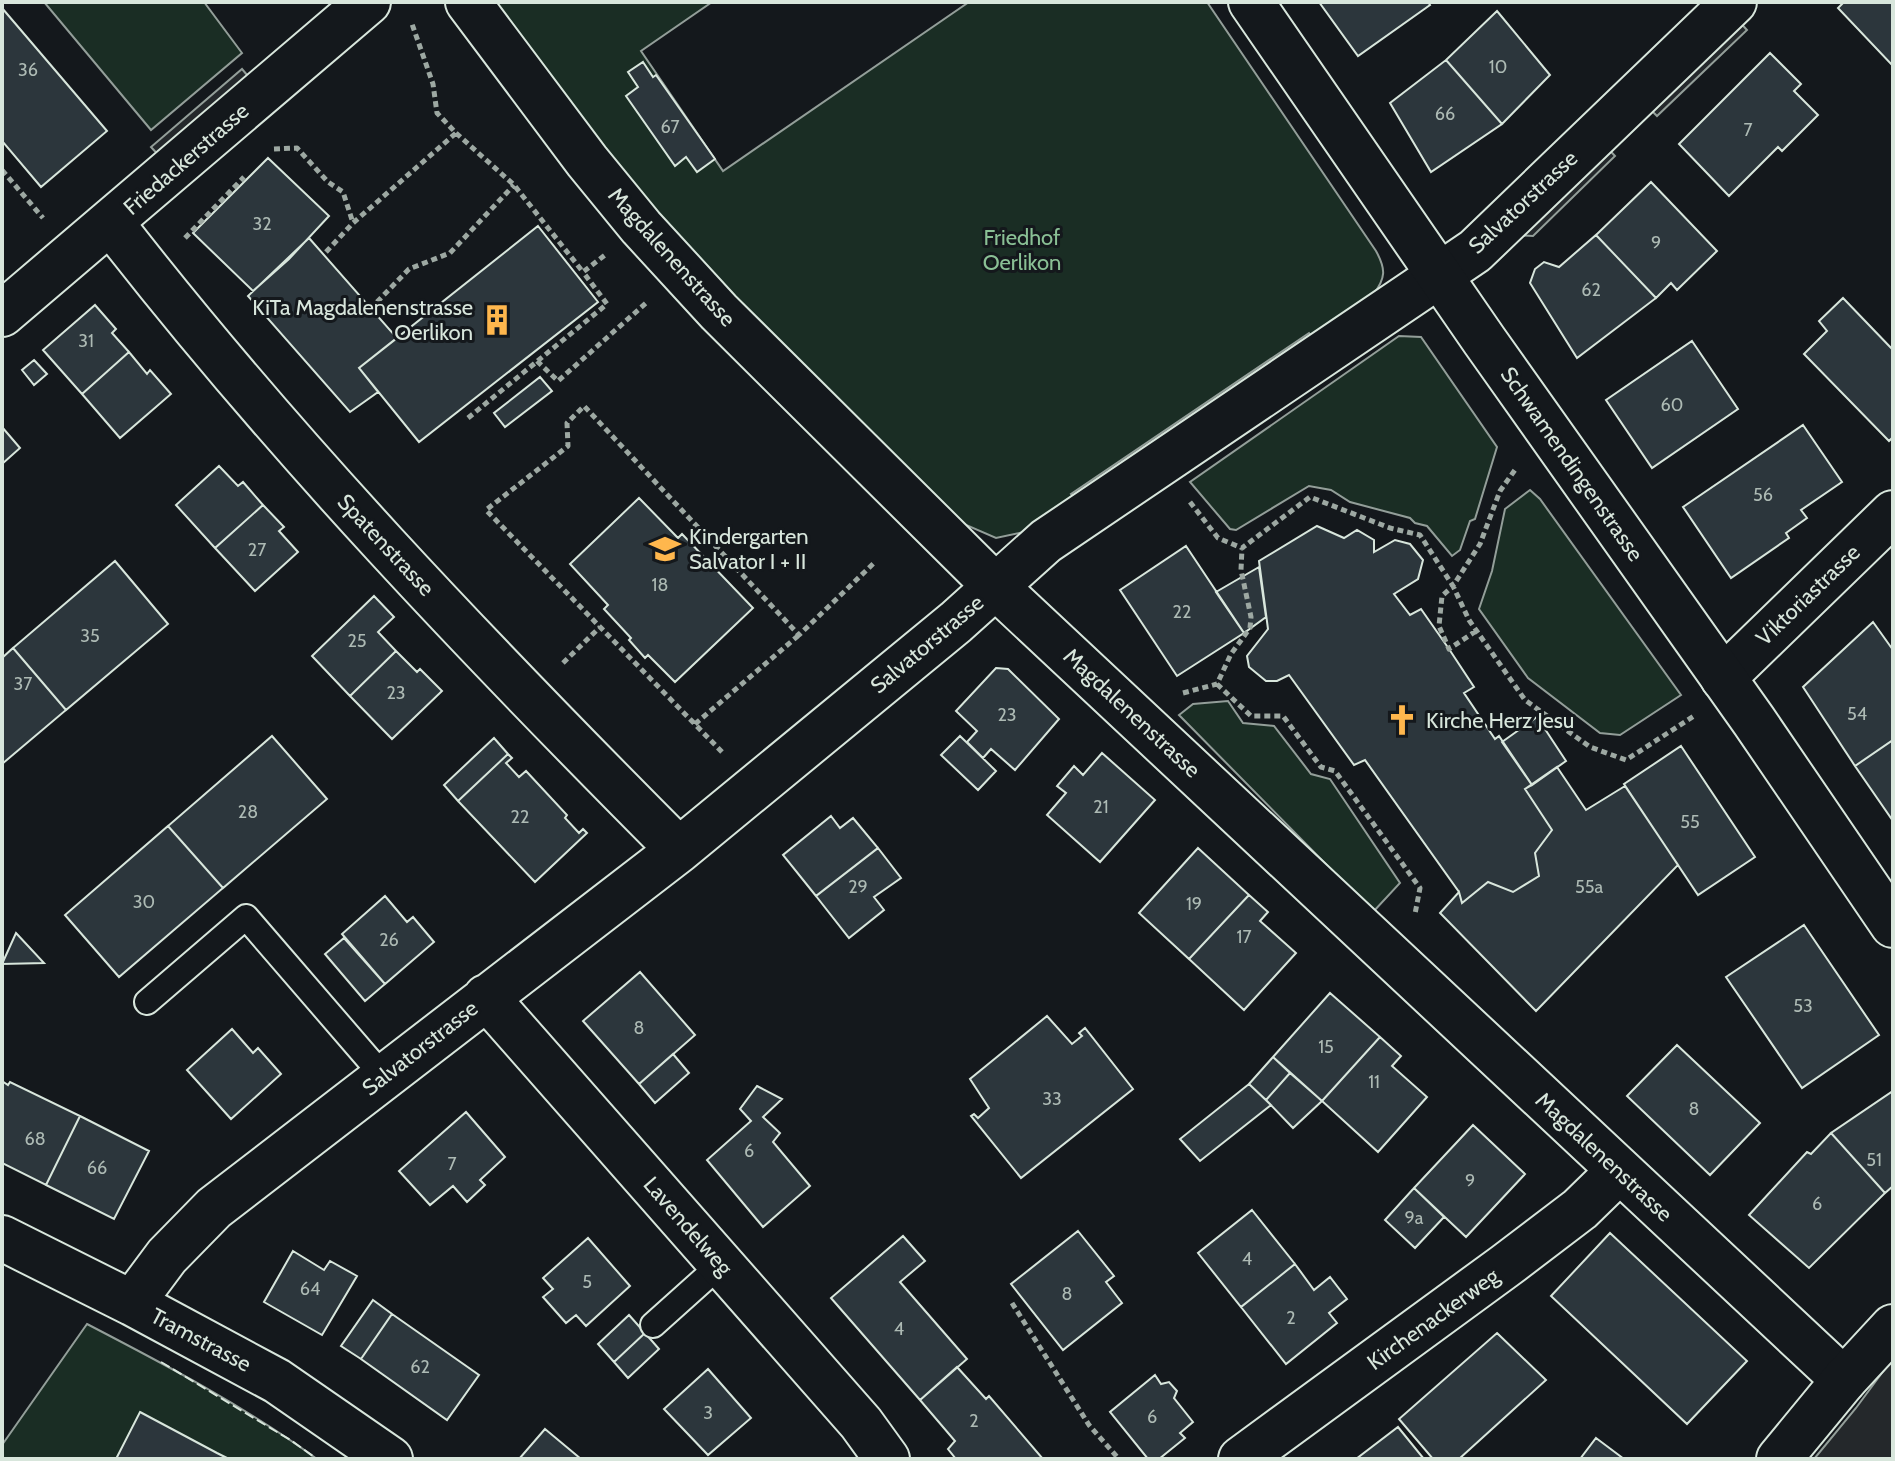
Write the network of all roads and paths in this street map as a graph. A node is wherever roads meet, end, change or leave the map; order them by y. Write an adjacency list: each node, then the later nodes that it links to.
1 (468, 2): 28 (street, Magdalenenstrasse)
2 (1251, 2): 17 (street, Schwamendingenstrasse)
3 (1734, 2): 17 (street, Salvatorstrasse)
4 (388, 7): 5 (path); 10 (street, Friedackerstrasse)
5 (456, 133): 9 (path); 11 (path)
6 (265, 155): 11 (path)
7 (254, 166): 13 (path)
8 (2, 170): 12 (path)
9 (514, 185): 16 (path); 18 (path)
10 (111, 223): 20 (street, Friedackerstrasse); 37 (street, Spatenstrasse)
11 (353, 223): 14 (path)
12 (49, 225)
13 (191, 247)
14 (326, 252)
15 (605, 255): 16 (path)
16 (583, 272): 21 (path)
17 (1439, 273): 28 (street, Salvatorstrasse); 34 (street, Schwamendingenstrasse)
18 (377, 302)
19 (648, 302): 21 (path)
20 (2, 314)
21 (537, 361): 22 (path)
22 (468, 418)
23 (1524, 458): 29 (path)
24 (1182, 491): 26 (path)
25 (1893, 513): 34 (street, Viktoriastrasse)
26 (1242, 548): 29 (path); 32 (path)
27 (875, 562): 31 (path)
28 (995, 586): 36 (street, Salvatorstrasse); 43 (street, Magdalenenstrasse)
29 (1453, 586): 30 (path); 30 (path)
30 (1476, 631): 34 (path)
31 (799, 635): 35 (path); 35 (path)
32 (1217, 684): 33 (path); 38 (path)
33 (1183, 693)
34 (1712, 694): 39 (street, Schwamendingenstrasse)
35 (695, 724): 36 (path)
36 (756, 786): 37 (street, Salvatorstrasse)
37 (679, 850): 40 (street, Salvatorstrasse)
38 (1414, 920)
39 (1893, 925)
40 (486, 997): 42 (street, Salvatorstrasse); 45 (street, Lavendelweg)
41 (147, 1002): 42 (lane)
42 (384, 1077): 46 (street, Salvatorstrasse)
43 (1619, 1171): 50 (street, Magdalenenstrasse); 54 (street, Kirchenackerweg)
44 (2, 1238): 46 (street, Tramstrasse)
45 (721, 1264): 48 (lane); 52 (street, Lavendelweg)
46 (132, 1303): 51 (street, Tramstrasse)
47 (1012, 1303): 53 (path)
48 (653, 1325)
49 (1893, 1327): 50 (street)
50 (1844, 1380): 55 (street)
51 (390, 1459)
52 (887, 1459)
53 (1119, 1459)
54 (1241, 1459)
55 (1779, 1459)

